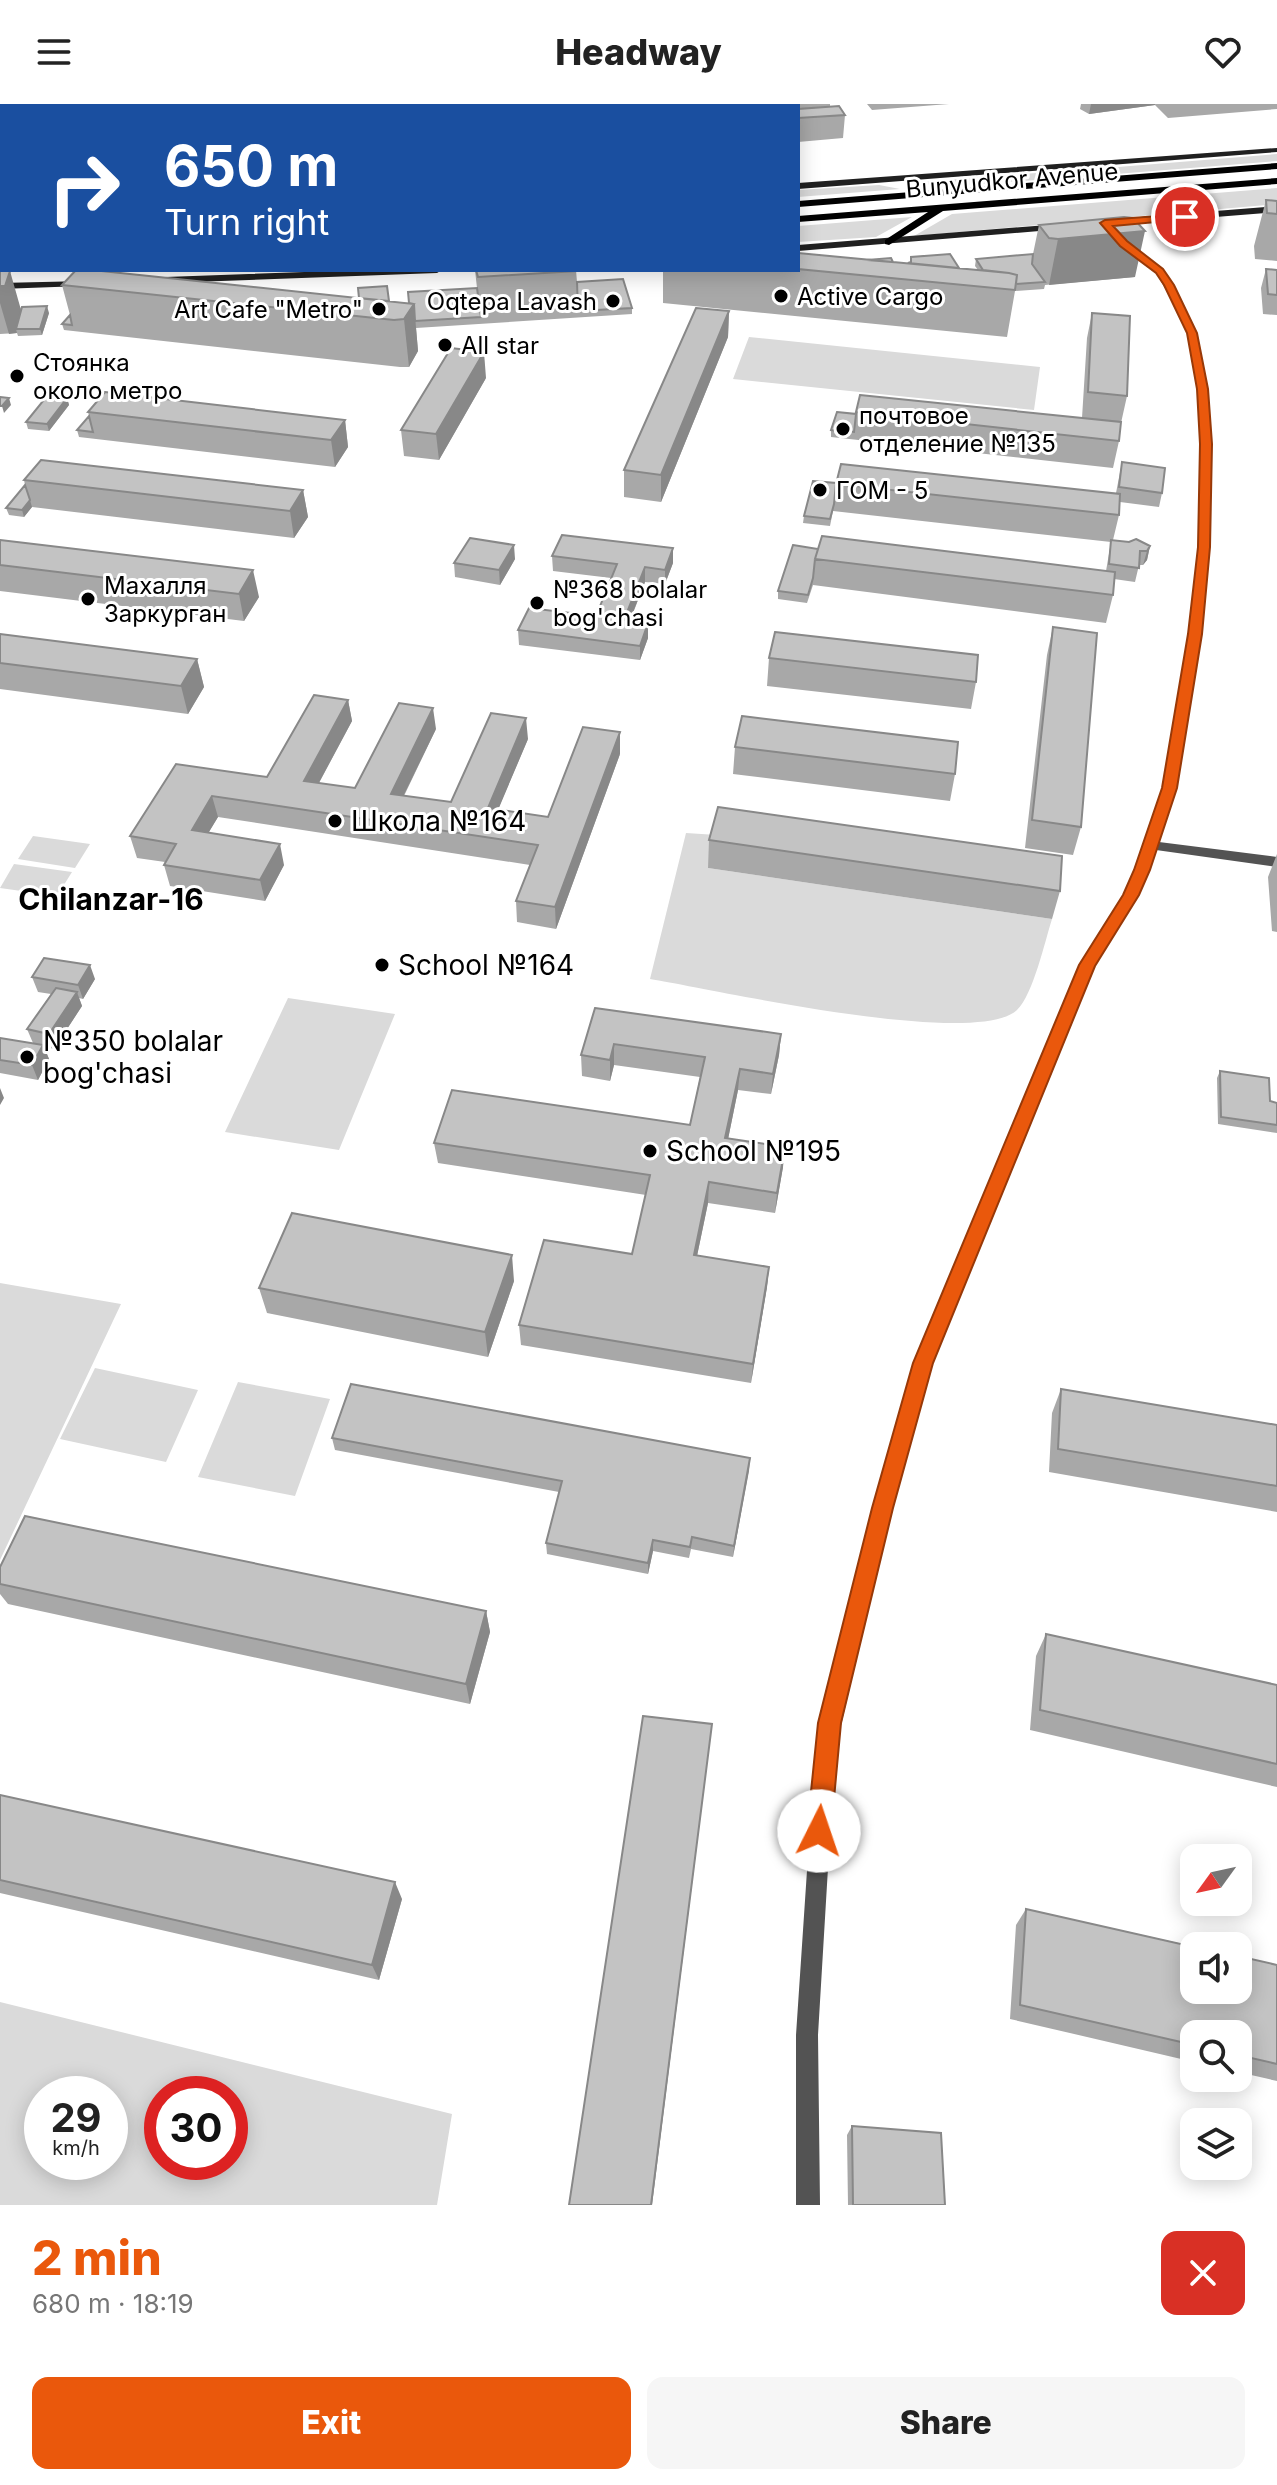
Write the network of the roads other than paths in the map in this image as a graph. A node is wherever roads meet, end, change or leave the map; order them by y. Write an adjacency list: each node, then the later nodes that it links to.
1 (1277, 150): 2 (street)
2 (1076, 166): 4 (street); 6 (main road)
3 (1277, 166): 6 (main road, Bunyudkor Avenue)
4 (889, 181): 7 (street); 8 (main road)
5 (1277, 181): 10 (main road, Bunyudkor Avenue)
6 (1045, 184): 8 (main road, Bunyudkor Avenue)
7 (800, 186)
8 (937, 192): 9 (main road, Bunyudkor Avenue)
9 (800, 204)
10 (942, 208): 12 (main road, Bunyudkor Avenue); 14 (main road)
11 (1277, 209): 20 (street)
12 (800, 219)
13 (1074, 226): 14 (street)
14 (889, 242): 15 (street)
15 (800, 248)
16 (386, 272): 17 (street)
17 (156, 281)
18 (94, 283): 19 (street)
19 (0, 286)
20 (1151, 845): 21 (street); 22 (street)
21 (1277, 862)
22 (808, 2205)

